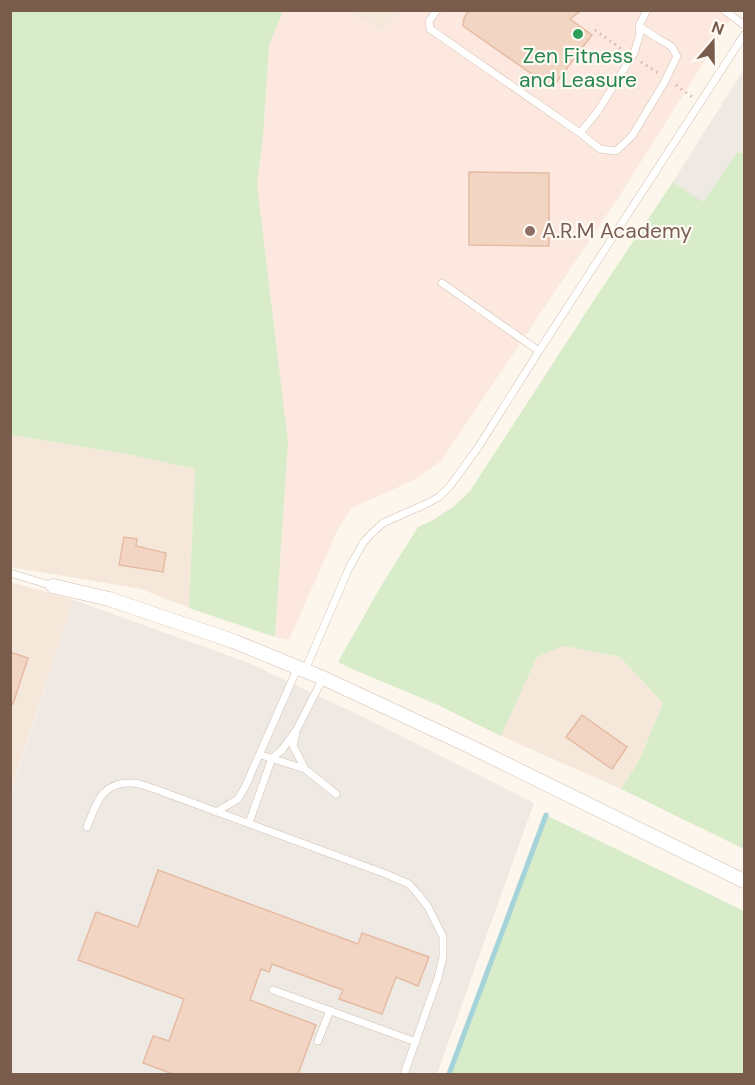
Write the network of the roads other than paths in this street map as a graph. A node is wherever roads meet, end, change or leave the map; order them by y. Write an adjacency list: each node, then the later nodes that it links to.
1 (437, 10): 7 (lane)
2 (646, 10): 5 (lane)
3 (724, 10): 4 (lane)
4 (744, 25)
5 (639, 26): 7 (lane); 7 (lane)
6 (744, 35): 9 (lane)
7 (580, 133)
8 (442, 283): 9 (lane)
9 (539, 351): 12 (lane)
10 (10, 573): 11 (lane)
11 (53, 586): 12 (street)
12 (302, 669): 13 (street); 15 (lane)
13 (322, 678): 14 (lane); 22 (street)
14 (297, 729): 16 (lane); 17 (lane)
15 (261, 754): 16 (lane); 19 (lane)
16 (272, 758): 17 (lane); 20 (lane)
17 (305, 769): 18 (lane)
18 (336, 794)
19 (216, 812): 20 (lane); 21 (lane)
20 (249, 823): 26 (lane)
21 (87, 827)
22 (744, 881)
23 (273, 990): 24 (lane)
24 (330, 1010): 25 (lane); 26 (lane)
25 (318, 1041)
26 (416, 1042): 27 (lane)
27 (404, 1074)

